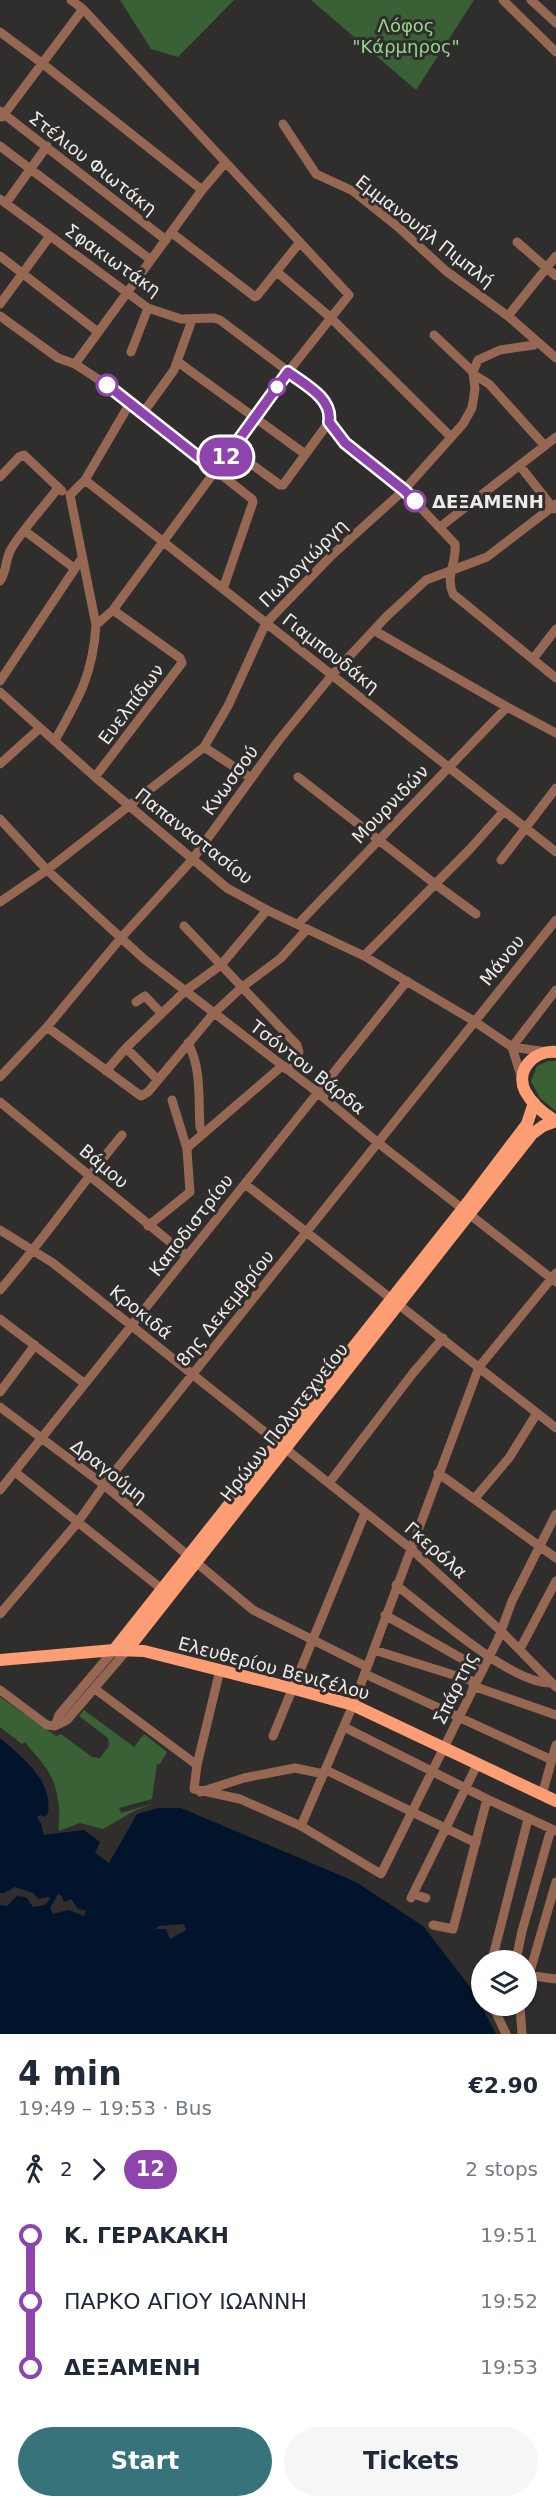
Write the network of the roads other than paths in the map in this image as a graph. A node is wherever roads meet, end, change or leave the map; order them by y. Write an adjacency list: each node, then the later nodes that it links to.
1 (71, 0): 4 (street)
2 (503, 0): 7 (street)
3 (531, 0): 5 (street)
4 (83, 9): 8 (street); 13 (street)
5 (556, 23)
6 (0, 32): 8 (street)
7 (556, 52)
8 (43, 63): 9 (street); 15 (street)
9 (1, 115): 12 (street, Στέλιου Φιωτάκη)
10 (283, 124): 31 (street, Εµµανουήλ Πιµπλή)
11 (0, 146): 14 (street)
12 (47, 146): 14 (street); 18 (street, Στέλιου Φιωτάκη)
13 (225, 163): 15 (street); 19 (street)
14 (30, 170): 16 (street); 23 (street)
15 (202, 190): 18 (street)
16 (3, 201): 17 (street, Σφακιωτάκη)
17 (50, 236): 26 (street); 28 (street, Σφακιωτάκη)
18 (169, 237): 23 (street); 25 (street, Στέλιου Φιωτάκη)
19 (300, 242): 25 (street); 33 (street)
20 (517, 242): 24 (street)
21 (0, 255): 26 (street)
22 (556, 256): 24 (street)
23 (151, 260): 28 (street)
24 (547, 268): 27 (street); 31 (street)
25 (277, 272): 33 (street)
26 (23, 274): 29 (street); 35 (street)
27 (556, 276)
28 (126, 293): 30 (street, Σφακιωτάκη); 35 (street)
29 (0, 304)
30 (148, 308): 34 (street, Σφακιωτάκη); 38 (street)
31 (508, 316): 37 (street, Εµµανουήλ Πιµπλή)
32 (0, 317): 41 (street)
33 (330, 317): 42 (street); 48 (street)
34 (192, 320): 40 (street); 42 (street, Σφακιωτάκη)
35 (98, 332): 41 (street)
36 (434, 334): 43 (street)
37 (537, 342): 39 (street, Εµµανουήλ Πιµπλή); 43 (street)
38 (131, 352)
39 (556, 358)
40 (178, 362): 45 (street); 46 (street)
41 (75, 364): 44 (street)
42 (288, 372): 46 (street); 47 (street, Σφακιωτάκη)
43 (473, 373): 48 (street, Πωλογιώργη); 50 (street)
44 (130, 403): 45 (street); 56 (street)
45 (143, 413): 54 (street)
46 (256, 417): 51 (street); 52 (street)
47 (329, 422): 52 (street); 58 (street, Σφακιωτάκη)
48 (450, 437): 58 (street, Πωλογιώργη)
49 (556, 437): 50 (street)
50 (545, 446): 53 (street)
51 (232, 450): 52 (street); 54 (street)
52 (305, 454)
53 (520, 466): 60 (street); 61 (street)
54 (216, 471): 63 (street); 68 (street)
55 (0, 477): 57 (street)
56 (85, 480): 59 (street); 63 (street, Γιαμπουδάκη)
57 (58, 488): 59 (street); 62 (street)
58 (404, 490): 61 (street, Σφακιωτάκη); 70 (street, Πωλογιώργη)
59 (70, 495): 64 (street)
60 (554, 507): 66 (street, Κνωσσού)
61 (440, 527): 66 (street, Σφακιωτάκη)
62 (25, 531): 65 (street); 67 (street)
63 (164, 542): 68 (street, Γιαμπουδάκη); 69 (street)
64 (82, 558): 65 (street); 71 (street)
65 (74, 568): 77 (street)
66 (451, 570): 73 (street, Κνωσσού); 74 (street)
67 (0, 580)
68 (223, 589): 70 (street, Γιαμπουδάκη)
69 (113, 610): 71 (street); 86 (street, Ευελπίδων)
70 (266, 623): 75 (street, Γιαμπουδάκη); 83 (street, Πωλογιώργη)
71 (96, 625): 82 (street)
72 (556, 629): 74 (street)
73 (375, 631): 75 (street, Κνωσσού); 79 (street)
74 (533, 659): 76 (street)
75 (332, 675): 85 (street, Γιαμπουδάκη); 88 (street, Κνωσσού)
76 (556, 678)
77 (0, 681)
78 (0, 692): 80 (street, Παπαναστασίου)
79 (507, 707): 81 (street); 85 (street, Μουρνιδών)
80 (40, 728): 82 (street, Παπαναστασίου); 84 (street)
81 (556, 733)
82 (55, 740): 86 (street, Παπαναστασίου)
83 (204, 747): 88 (street); 90 (street, Πωλογιώργη)
84 (0, 764)
85 (449, 767): 91 (street, Γιαμπουδάκη); 94 (street, Μουρνιδών)
86 (95, 777): 90 (street, Παπαναστασίου)
87 (298, 777): 94 (street)
88 (251, 778): 96 (street, Κνωσσού)
89 (556, 788): 93 (street)
90 (129, 806): 96 (street, Παπαναστασίου); 98 (street, Πωλογιώργη)
91 (504, 811): 93 (street, Γιαμπουδάκη); 99 (street)
92 (0, 819): 98 (street, Τσόντου Βάρδα)
93 (526, 828): 95 (street, Γιαμπουδάκη); 97 (street)
94 (378, 839): 99 (street); 105 (street, Μουρνιδών)
95 (556, 852)
96 (192, 860): 101 (street, Παπαναστασίου); 106 (street, Κνωσσού)
97 (501, 860)
98 (46, 870): 100 (street, Πωλογιώργη); 106 (street, Τσόντου Βάρδα)
99 (435, 884): 102 (street); 107 (street)
100 (0, 902)
101 (267, 910): 105 (street, Παπαναστασίου); 108 (street)
102 (476, 914)
103 (556, 920): 116 (street, Μάνου)
104 (184, 926): 108 (street)
105 (303, 927): 107 (street, Παπαναστασίου); 110 (street, Μουρνιδών)
106 (120, 939): 112 (street, Τσόντου Βάρδα); 117 (street, Κνωσσού)
107 (364, 956): 109 (street, Παπαναστασίου)
108 (221, 965): 110 (street); 112 (street)
109 (407, 981): 116 (street, Παπαναστασίου); 127 (street, Καποδιστρίου)
110 (241, 988): 115 (street, Μουρνιδών); 122 (street)
111 (556, 990): 119 (street)
112 (185, 991): 114 (street); 115 (street, Τσόντου Βάρδα)
113 (136, 1002): 114 (street)
114 (161, 1013): 120 (street)
115 (213, 1014): 118 (street, Μουρνιδών); 122 (street, Τσόντου Βάρδα)
116 (474, 1021): 119 (street, Παπαναστασίου); 134 (street, 8ης Δεκεμβρίου)
117 (47, 1027): 123 (street); 124 (street, Κνωσσού)
118 (188, 1043): 125 (street, Μουρνιδών); 132 (street)
119 (512, 1047): 121 (street, Παπαναστασίου); 126 (street)
120 (126, 1048): 123 (street); 125 (street)
121 (552, 1052): 126 (main road)
122 (284, 1068): 127 (street, Τσόντου Βάρδα); 132 (street)
123 (106, 1071): 125 (street)
124 (0, 1077)
125 (158, 1080)
126 (523, 1082): 130 (main road)
127 (317, 1092): 134 (street, Τσόντου Βάρδα); 137 (street, Καποδιστρίου)
128 (172, 1100): 135 (street)
129 (0, 1102): 136 (street, Βάμου)
130 (534, 1103): 131 (main road); 138 (main road)
131 (556, 1121): 138 (main road)
132 (203, 1134): 135 (street)
133 (122, 1135): 136 (street)
134 (377, 1142): 138 (street, Τσόντου Βάρδα); 141 (street, 8ης Δεκεμβρίου)
135 (187, 1149): 139 (street)
136 (89, 1175): 139 (street, Βάμου); 142 (street)
137 (245, 1184): 141 (street); 143 (street, Καποδιστρίου)
138 (465, 1212): 144 (street, Τσόντου Βάρδα); 146 (main road, Ηρώων Πολυτεχνείου)
139 (148, 1226): 143 (street, Βάμου)
140 (0, 1230): 142 (street, Κροκιδά)
141 (307, 1233): 146 (street); 152 (street, 8ης Δεκεμβρίου)
142 (34, 1251): 145 (street); 148 (street, Κροκιδά)
143 (187, 1256): 148 (street, Καποδιστρίου)
144 (555, 1278): 151 (street)
145 (0, 1290)
146 (396, 1302): 149 (street); 159 (main road, Ηρώων Πολυτεχνείου)
147 (0, 1318): 150 (street)
148 (132, 1327): 152 (street, Κροκιδά); 153 (street, Καποδιστρίου)
149 (443, 1338): 151 (street); 162 (street)
150 (35, 1345): 153 (street); 154 (street)
151 (479, 1367): 156 (street); 161 (street)
152 (193, 1374): 159 (street, Κροκιδά); 163 (street, 8ης Δεκεμβρίου)
153 (84, 1383): 158 (street, Καποδιστρίου)
154 (0, 1392)
155 (0, 1407): 158 (street, Δραγούμη)
156 (537, 1413): 157 (street); 165 (street)
157 (556, 1428)
158 (41, 1439): 160 (street, Καποδιστρίου); 163 (street, Δραγούμη)
159 (282, 1446): 162 (street, Γκερόλα); 172 (main road, Ηρώων Πολυτεχνείου)
160 (15, 1472): 164 (street, Καποδιστρίου); 168 (street)
161 (438, 1473): 165 (street); 170 (street)
162 (329, 1484): 166 (street, Γκερόλα)
163 (104, 1485): 168 (street, 8ης Δεκεμβρίου); 172 (street, Δραγούμη)
164 (0, 1490)
165 (475, 1498): 169 (street)
166 (365, 1513): 170 (street, Γκερόλα); 180 (street)
167 (556, 1514): 169 (street, Σπάρτης)
168 (78, 1522): 175 (street); 177 (street, 8ης Δεκεμβρίου)
169 (539, 1546): 171 (street); 179 (street, Σπάρτης)
170 (410, 1548): 174 (street); 179 (street, Γκερόλα)
171 (556, 1558)
172 (192, 1559): 175 (main road); 180 (street, Δραγούμη); 182 (main road, Ηρώων Πολυτεχνείου)
173 (556, 1581): 176 (street)
174 (396, 1585): 178 (street); 184 (street)
175 (163, 1590): 182 (main road)
176 (552, 1599): 181 (street)
177 (0, 1614)
178 (385, 1615): 183 (street); 187 (street)
179 (501, 1631): 181 (street, Γκερόλα); 184 (street, Σπάρτης)
180 (313, 1640): 188 (street, Δραγούμη); 191 (street)
181 (520, 1649): 190 (street, Γκερόλα)
182 (120, 1650): 185 (main road, Ελευθερίου Βενιζέλου); 186 (main road, Ελευθερίου Βενιζέλου); 192 (street); 197 (street)
183 (374, 1650): 188 (street); 189 (street)
184 (488, 1656): 187 (street, Σπάρτης); 190 (street)
185 (0, 1660)
186 (220, 1670): 191 (main road, Ελευθερίου Βενιζέλου); 204 (street)
187 (482, 1670): 189 (street, Σπάρτης)
188 (366, 1671): 194 (street); 196 (street, Δραγούμη)
189 (474, 1684): 195 (street); 196 (street, Σπάρτης)
190 (554, 1685)
191 (291, 1688): 194 (main road, Ελευθερίου Βενιζέλου); 199 (street)
192 (95, 1689): 197 (street); 204 (street)
193 (0, 1690): 197 (street)
194 (353, 1705): 198 (street); 200 (main road, Ελευθερίου Βενιζέλου)
195 (556, 1715)
196 (459, 1718): 200 (street, Σπάρτης); 202 (street, Δραγούμη)
197 (55, 1726)
198 (344, 1727): 205 (street); 206 (street)
199 (273, 1736)
200 (445, 1747): 203 (main road, Ελευθερίου Βενιζέλου); 206 (street, Σπάρτης)
201 (556, 1748): 202 (street)
202 (552, 1760): 210 (street)
203 (478, 1763): 208 (street); 210 (main road, Ελευθερίου Βενιζέλου)
204 (197, 1765): 209 (street)
205 (325, 1772): 207 (street); 214 (street); 216 (street)
206 (432, 1772): 208 (street); 214 (street, Σπάρτης)
207 (244, 1778): 209 (street); 211 (street)
208 (465, 1789): 212 (street); 217 (street)
209 (197, 1791): 211 (street)
210 (542, 1795): 213 (main road, Ελευθερίου Βενιζέλου)
211 (240, 1799): 216 (street)
212 (487, 1799): 215 (street); 219 (street)
213 (556, 1801)
214 (412, 1812): 216 (street, Σπάρτης); 217 (street)
215 (528, 1819): 218 (street); 225 (street)
216 (301, 1826)
217 (446, 1828): 219 (street); 221 (street)
218 (553, 1830): 226 (street)
219 (476, 1843): 224 (street)
220 (556, 1882): 222 (street)
221 (426, 1898)
222 (546, 1913): 223 (street); 227 (street)
223 (556, 1916)
224 (433, 1925)
225 (495, 1950)
226 (519, 1950)
227 (535, 1950)
228 (537, 1976): 229 (street)
229 (556, 1979)
230 (498, 2016): 232 (street)
231 (521, 2016): 233 (street)
232 (506, 2034)
233 (522, 2034)

